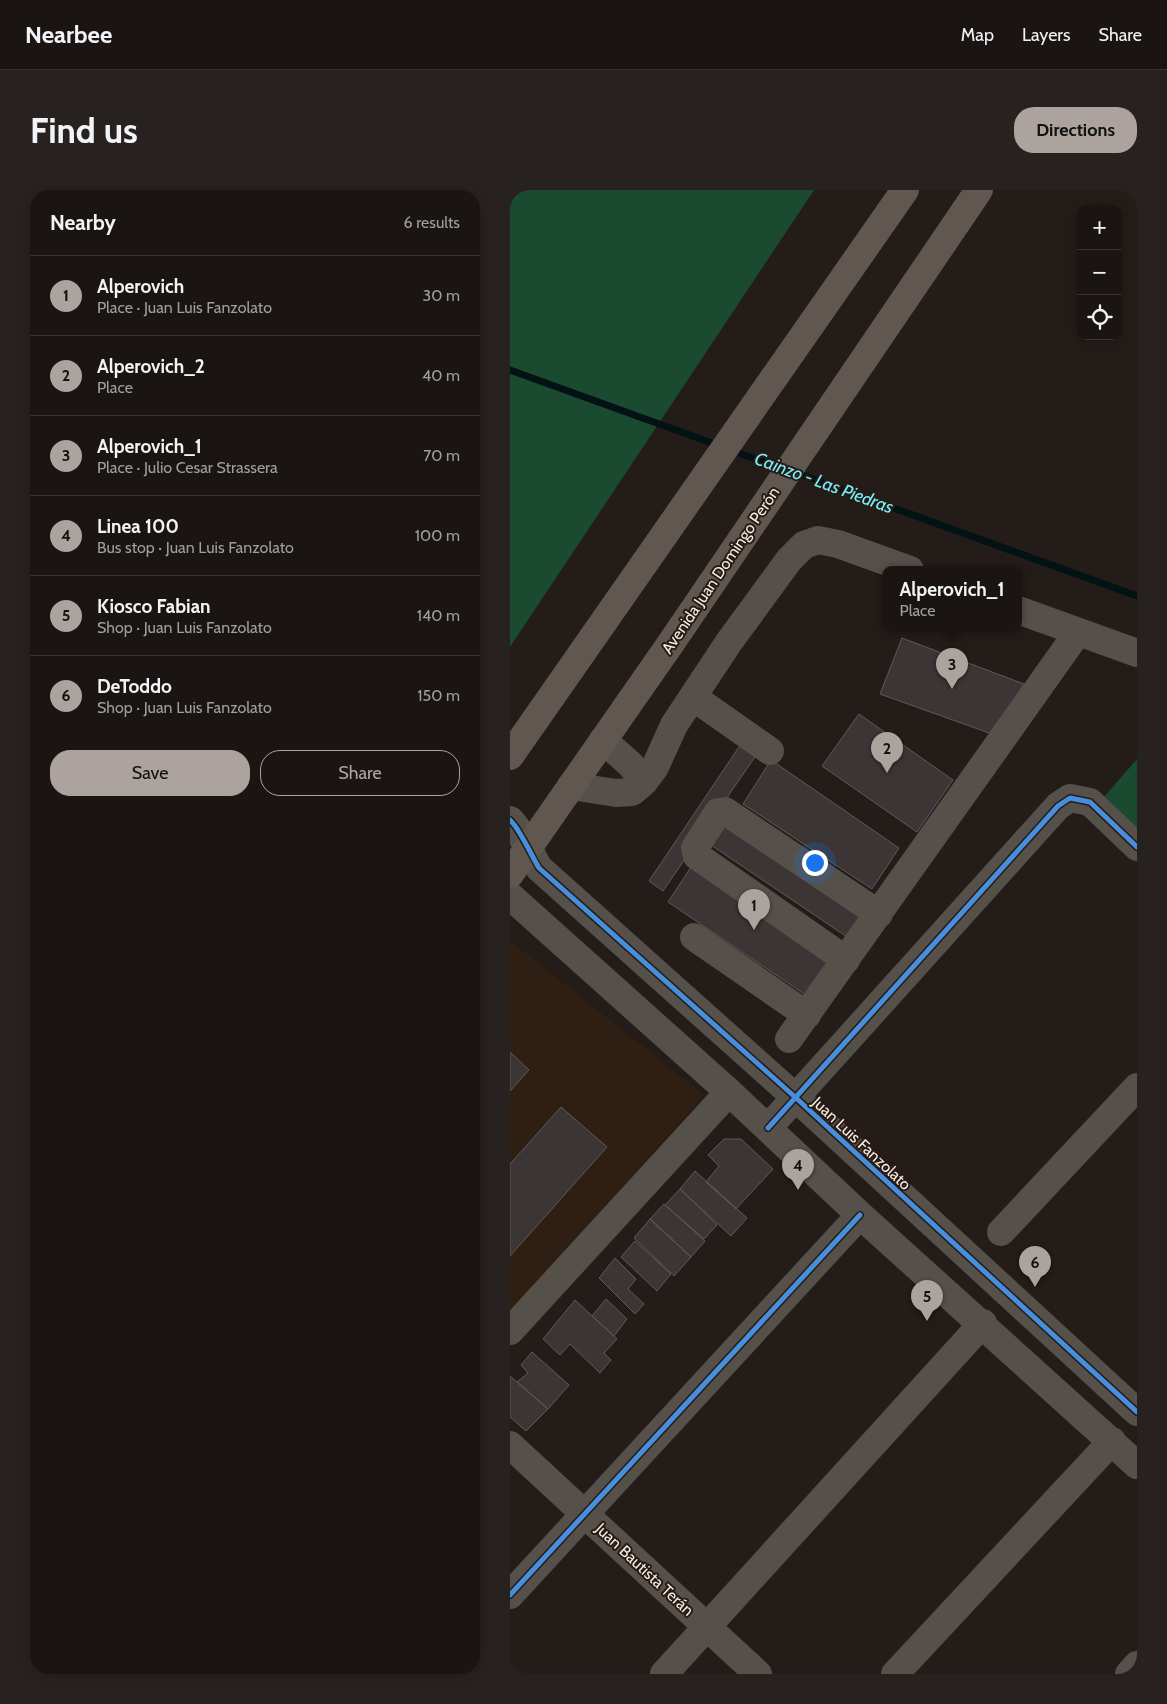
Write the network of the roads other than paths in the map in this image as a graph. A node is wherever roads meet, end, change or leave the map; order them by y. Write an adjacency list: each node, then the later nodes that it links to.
1 (905, 190): 10 (main road)
2 (979, 190): 8 (main road, Avenida Juan Domingo Perón)
3 (899, 566): 7 (street)
4 (1026, 613): 5 (street)
5 (1078, 632): 6 (street); 18 (street)
6 (1137, 653)
7 (693, 697): 9 (street); 11 (street)
8 (603, 740): 11 (street); 12 (main road, Avenida Juan Domingo Perón)
9 (770, 751)
10 (510, 756)
11 (644, 782): 12 (street)
12 (571, 786): 15 (main road, Avenida Juan Domingo Perón)
13 (510, 820): 15 (street, Juan Luis Fanzolato)
14 (1137, 847): 25 (street)
15 (527, 850): 16 (main road, Avenida Juan Domingo Perón); 25 (street, Juan Luis Fanzolato)
16 (510, 874)
17 (510, 896): 24 (street)
18 (878, 914): 20 (street); 20 (street)
19 (694, 936): 21 (street)
20 (846, 960): 21 (street)
21 (808, 1015): 22 (street)
22 (789, 1040)
23 (1137, 1087): 28 (street)
24 (729, 1092): 26 (street); 30 (street)
25 (795, 1097): 26 (street); 31 (street, Juan Luis Fanzolato)
26 (768, 1128): 27 (street)
27 (860, 1215): 29 (street); 34 (street)
28 (1001, 1232)
29 (982, 1323): 33 (street); 36 (street)
30 (510, 1331)
31 (1137, 1412)
32 (510, 1445): 34 (street, Juan Bautista Terán)
33 (1129, 1453): 40 (street)
34 (584, 1512): 35 (street); 36 (street, Juan Bautista Terán)
35 (510, 1595)
36 (706, 1626): 38 (street); 39 (street, Juan Bautista Terán)
37 (1137, 1665): 41 (street)
38 (664, 1674)
39 (758, 1674)
40 (895, 1674)
41 (1129, 1674)

